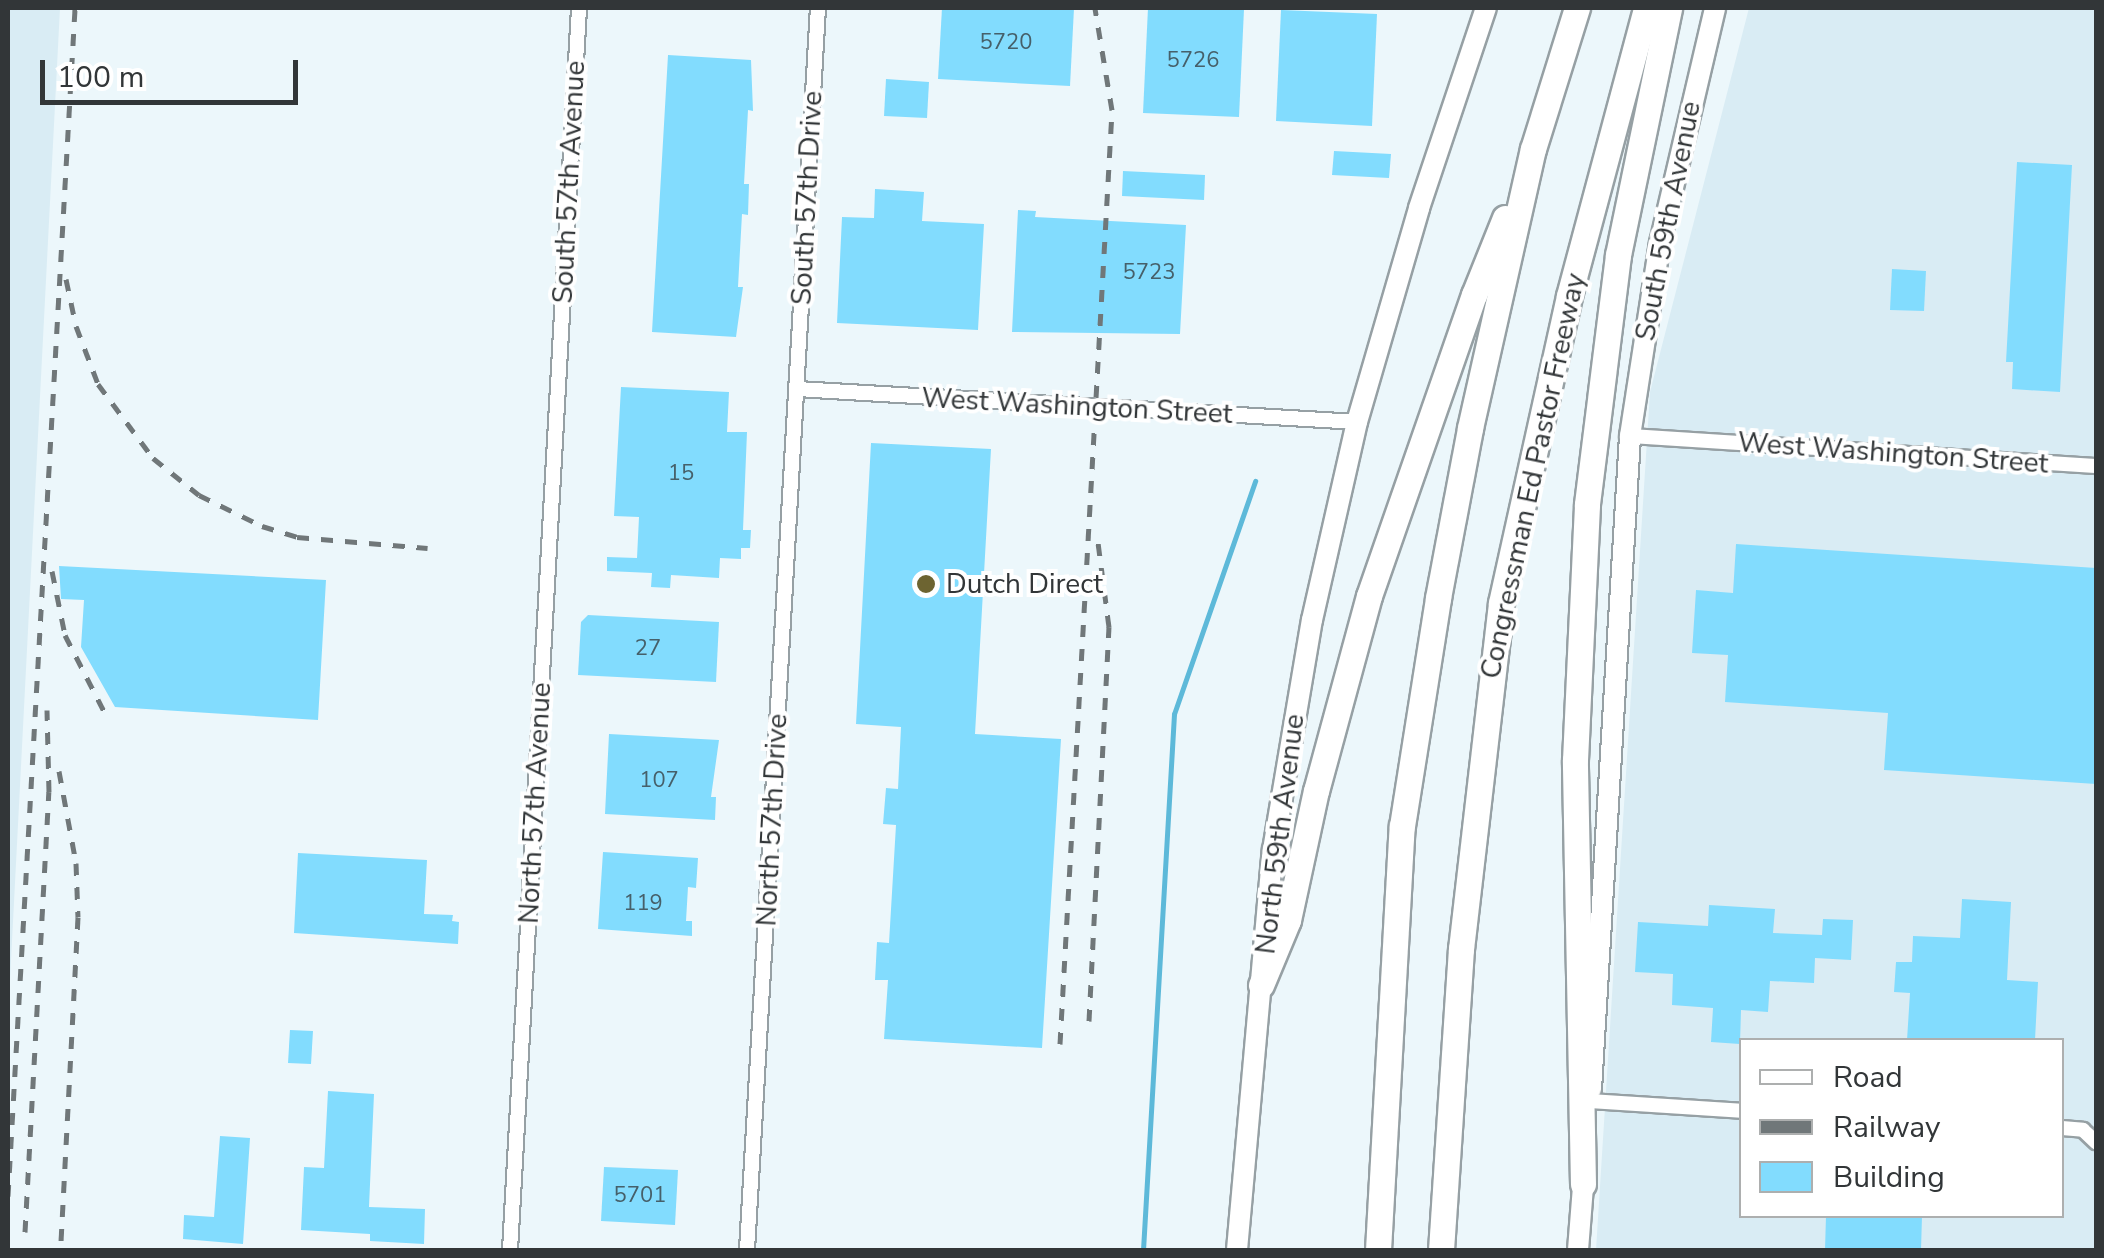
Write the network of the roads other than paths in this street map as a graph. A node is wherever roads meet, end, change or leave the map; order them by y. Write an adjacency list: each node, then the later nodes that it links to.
1 (579, 8): 9 (street, South 57th Avenue)
2 (818, 8): 10 (street, South 57th Drive)
3 (1486, 8): 11 (main road)
4 (1577, 8): 8 (highway)
5 (1646, 8): 24 (highway, Congressman Ed Pastor Freeway)
6 (1670, 8): 19 (highway)
7 (1715, 8): 12 (main road, South 59th Avenue)
8 (1533, 149): 14 (highway); 23 (highway)
9 (559, 356): 20 (street, North 57th Avenue)
10 (797, 390): 11 (street, West Washington Street); 21 (street, North 57th Drive)
11 (1357, 422): 14 (main road, North 59th Avenue)
12 (1630, 436): 13 (street, West Washington Street); 15 (main road)
13 (2096, 466)
14 (1261, 985): 22 (main road, North 59th Avenue)
15 (1589, 1101): 16 (street); 19 (main road)
16 (1739, 1111)
17 (2064, 1128): 18 (street)
18 (2096, 1142)
19 (1583, 1184): 25 (main road)
20 (510, 1250)
21 (747, 1250)
22 (1236, 1250)
23 (1378, 1250)
24 (1442, 1250)
25 (1578, 1250)

